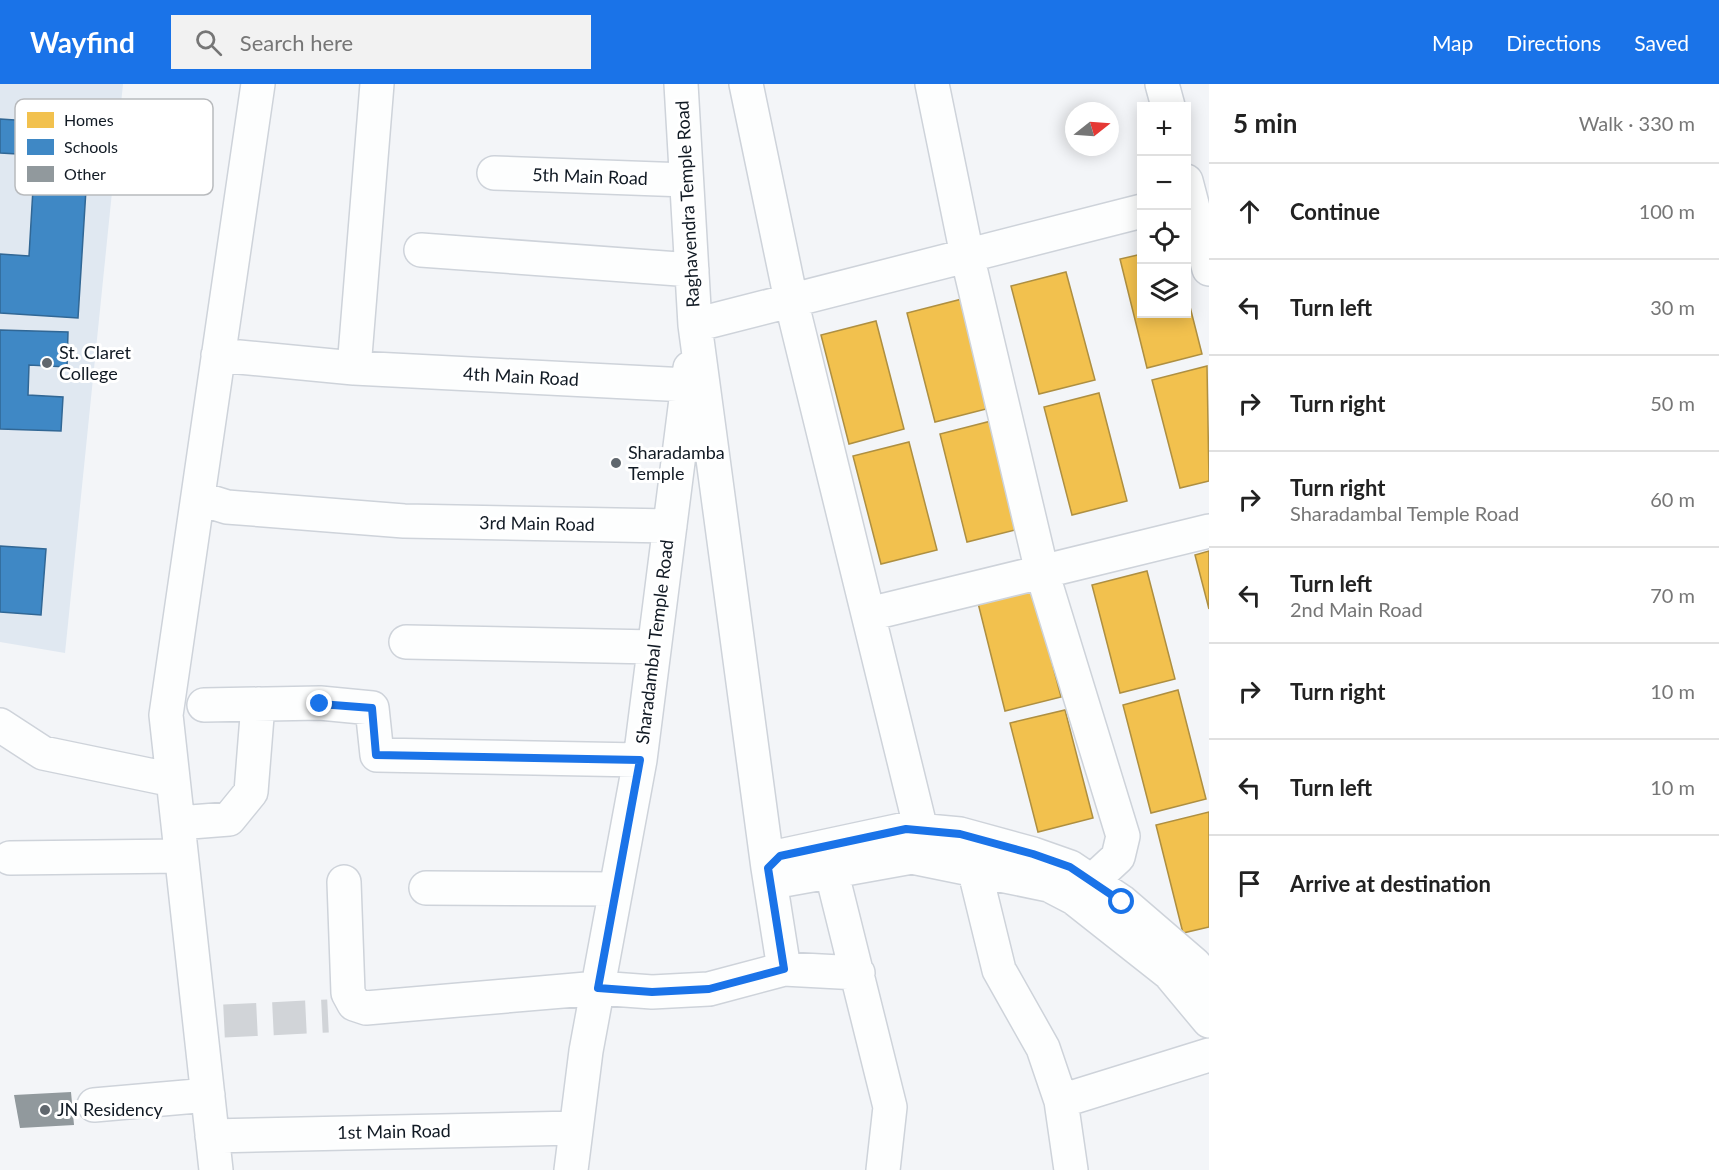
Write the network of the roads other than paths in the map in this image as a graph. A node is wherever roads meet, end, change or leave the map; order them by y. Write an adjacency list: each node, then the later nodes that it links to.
1 (258, 84): 18 (street)
2 (377, 84): 19 (street)
3 (681, 84): 9 (street, Raghavendra Temple Road)
4 (746, 84): 16 (street)
5 (932, 84): 13 (street)
6 (1162, 84): 7 (street)
7 (1167, 102)
8 (494, 173): 9 (street, 5th Main Road)
9 (686, 180): 15 (street, Raghavendra Temple Road)
10 (1193, 193): 14 (street)
11 (1137, 212): 13 (street)
12 (421, 250): 15 (street)
13 (967, 255): 16 (street); 24 (street)
14 (1209, 269)
15 (692, 270): 17 (street, Raghavendra Temple Road)
16 (792, 300): 17 (street); 25 (street)
17 (695, 325): 20 (street, Sharadambal Temple Road); 37 (street)
18 (218, 354): 19 (street, 4th Main Road); 21 (street)
19 (354, 368): 20 (street, 4th Main Road)
20 (687, 385): 22 (street, Sharadambal Temple Road)
21 (198, 498): 22 (street, 3rd Main Road); 32 (street)
22 (670, 526): 27 (street, Sharadambal Temple Road)
23 (1209, 531): 24 (street)
24 (1042, 572): 25 (street); 41 (street)
25 (869, 614): 34 (street)
26 (406, 642): 27 (street)
27 (654, 647): 31 (street, Sharadambal Temple Road)
28 (258, 704): 29 (street); 31 (street); 33 (street)
29 (204, 705)
30 (0, 725): 32 (street)
31 (640, 760): 43 (street, Sharadambal Temple Road)
32 (173, 780): 33 (street)
33 (178, 823): 35 (street)
34 (921, 830): 37 (street); 41 (street)
35 (181, 856): 36 (street); 50 (street)
36 (10, 858)
37 (768, 868): 39 (street); 44 (street)
38 (974, 868): 39 (street); 45 (street); 51 (street)
39 (832, 874): 46 (street)
40 (344, 882): 47 (street)
41 (1091, 882): 45 (street)
42 (426, 888): 43 (street)
43 (616, 889): 47 (street, Sharadambal Temple Road)
44 (784, 969): 46 (street); 47 (street)
45 (1197, 972): 48 (street)
46 (858, 973): 57 (street)
47 (598, 988): 53 (street, Sharadambal Temple Road)
48 (1209, 1021)
49 (1209, 1055): 51 (street)
50 (208, 1095): 52 (street); 54 (street)
51 (1061, 1101): 58 (street)
52 (94, 1105)
53 (576, 1128): 54 (street, 1st Main Road); 56 (street, Sharadambal Temple Road)
54 (212, 1136): 55 (street)
55 (216, 1170)
56 (571, 1170)
57 (883, 1170)
58 (1071, 1170)

